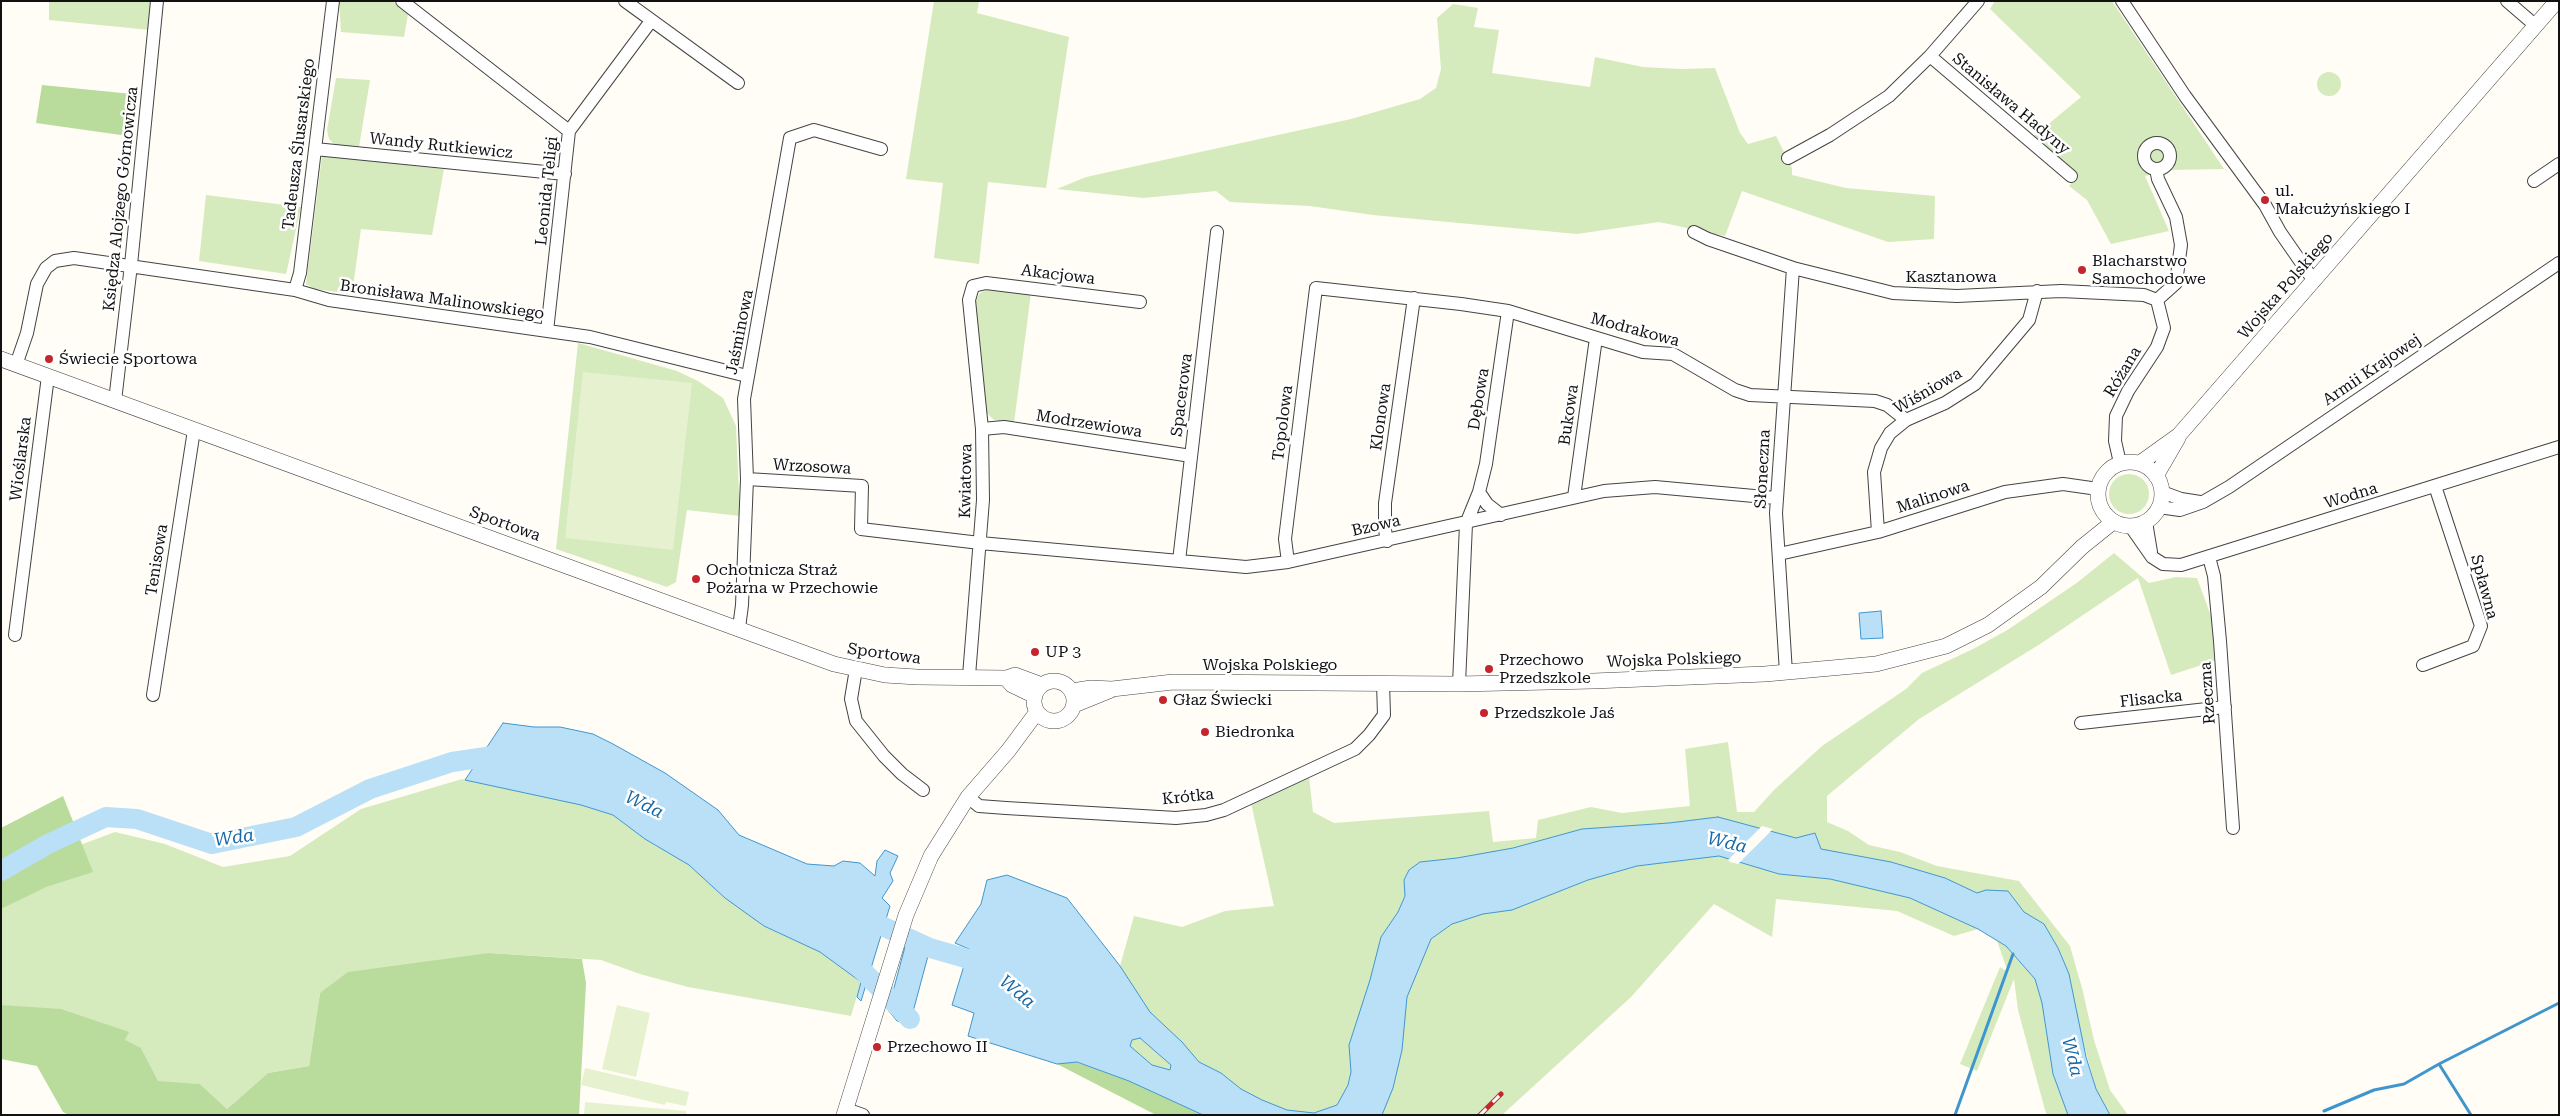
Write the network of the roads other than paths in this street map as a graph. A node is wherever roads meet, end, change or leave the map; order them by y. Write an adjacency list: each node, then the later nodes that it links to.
1 (157, 1): 25 (street, Księdza Alojzego Górnowicza)
2 (333, 1): 14 (street, Tadeusza Ślusarskiego)
3 (402, 1): 13 (street)
4 (625, 1): 9 (street)
5 (1978, 1): 11 (street)
6 (2122, 1): 27 (street)
7 (2507, 1): 10 (street)
8 (2557, 1): 10 (street, Wojska Polskiego)
9 (651, 21): 12 (street); 13 (street, Leonida Teligi)
10 (2536, 26): 27 (street, Wojska Polskiego)
11 (1930, 56): 16 (street); 20 (street, Stanisława Hadyny)
12 (738, 83)
13 (569, 131): 19 (street, Leonida Teligi)
14 (315, 149): 19 (street, Wandy Rutkiewicz); 30 (street, Tadeusza Ślusarskiego)
15 (881, 149): 41 (street, Jaśminowa)
16 (1788, 158)
17 (2559, 164): 21 (street)
18 (2156, 169): 33 (street)
19 (565, 174): 36 (street, Leonida Teligi)
20 (2071, 176)
21 (2534, 181)
22 (1217, 232): 49 (street, Spacerowa)
23 (1694, 232): 26 (street, Kasztanowa)
24 (2559, 263): 59 (street, Armii Krajowej)
25 (132, 266): 30 (street, Bronisława Malinowskiego); 39 (street, Bronisława Malinowskiego); 43 (street, Księdza Alojzego Górnowicza)
26 (1793, 268): 31 (street, Kasztanowa); 42 (street, Słoneczna)
27 (2314, 281): 47 (street, Wojska Polskiego)
28 (973, 286): 34 (street, Akacjowa); 45 (street, Kwiatowa)
29 (1316, 288): 32 (street, Modrakowa); 74 (street, Topolowa)
30 (295, 290): 36 (street, Bronisława Malinowskiego)
31 (2037, 292): 33 (street, Kasztanowa); 44 (street, Wiśniowa)
32 (1414, 298): 35 (street, Modrakowa); 67 (street, Klonowa)
33 (2157, 300): 50 (street, Różana)
34 (1140, 302)
35 (1508, 311): 37 (street, Modrakowa); 56 (street, Dębowa)
36 (547, 331): 41 (street, Bronisława Malinowskiego)
37 (1596, 338): 42 (street, Modrakowa); 57 (street, Bukowa)
38 (1, 359): 39 (street, Sportowa)
39 (16, 365): 40 (street, Sportowa)
40 (48, 376): 43 (street, Sportowa); 76 (street, Wioślarska)
41 (747, 376): 53 (street, Jaśminowa)
42 (1784, 397): 44 (street, Modrakowa); 58 (street, Słoneczna)
43 (115, 401): 46 (street, Sportowa)
44 (1906, 420): 66 (street, Wiśniowa)
45 (982, 429): 49 (street, Modrzewiowa); 68 (street, Kwiatowa)
46 (194, 430): 75 (street, Sportowa); 84 (street, Tenisowa)
47 (2179, 435): 51 (street, Wojska Polskiego); 52 (street, Wojska Polskiego)
48 (2559, 447): 54 (street, Wodna)
49 (1191, 456): 73 (street, Spacerowa)
50 (2120, 463): 51 (street); 55 (street)
51 (2140, 464): 52 (street)
52 (2156, 476): 59 (street)
53 (747, 479): 68 (street, Wrzosowa); 75 (street, Jaśminowa)
54 (2435, 486): 72 (street, Wodna); 77 (street, Spławna)
55 (2098, 489): 60 (street); 66 (street, Malinowa)
56 (1479, 492): 61 (street); 64 (street, Dębowa)
57 (1574, 497): 58 (street, Bzowa); 61 (street, Bzowa)
58 (1776, 498): 70 (street, Słoneczna)
59 (2161, 500): 63 (street)
60 (2101, 510): 62 (street); 69 (street, Wojska Polskiego)
61 (1501, 515): 64 (street, Bzowa)
62 (2113, 522): 65 (street); 69 (street, Wojska Polskiego)
63 (2146, 522): 65 (street); 71 (street)
64 (1466, 524): 67 (street, Bzowa); 82 (street, Dębowa)
65 (2132, 527): 71 (street)
66 (1878, 532): 70 (street, Malinowa)
67 (1387, 541): 74 (street, Bzowa)
68 (980, 543): 73 (street, Bzowa); 80 (street, Kwiatowa)
69 (2082, 547): 79 (street, Wojska Polskiego)
70 (1779, 554): 79 (street, Słoneczna)
71 (2152, 557): 72 (street, Wodna)
72 (2209, 557): 86 (street, Rzeczna)
73 (1179, 561): 74 (street, Bzowa)
74 (1288, 562)
75 (739, 628): 78 (street, Sportowa)
76 (15, 635)
77 (2423, 665)
78 (856, 669): 80 (street, Sportowa); 89 (street)
79 (1786, 672): 82 (street, Wojska Polskiego)
80 (969, 676): 83 (street, Sportowa)
81 (1383, 683): 82 (street, Wojska Polskiego); 85 (street, Wojska Polskiego); 90 (street, Krótka)
82 (1459, 684)
83 (1038, 691): 85 (street); 87 (street)
84 (153, 695)
85 (1073, 698): 87 (street)
86 (2225, 707): 88 (street, Flisacka); 91 (street, Rzeczna)
87 (1042, 716): 90 (street)
88 (2080, 723)
89 (923, 790)
90 (968, 797): 92 (street)
91 (2233, 828)
92 (845, 1112): 93 (street)
93 (863, 1115)

